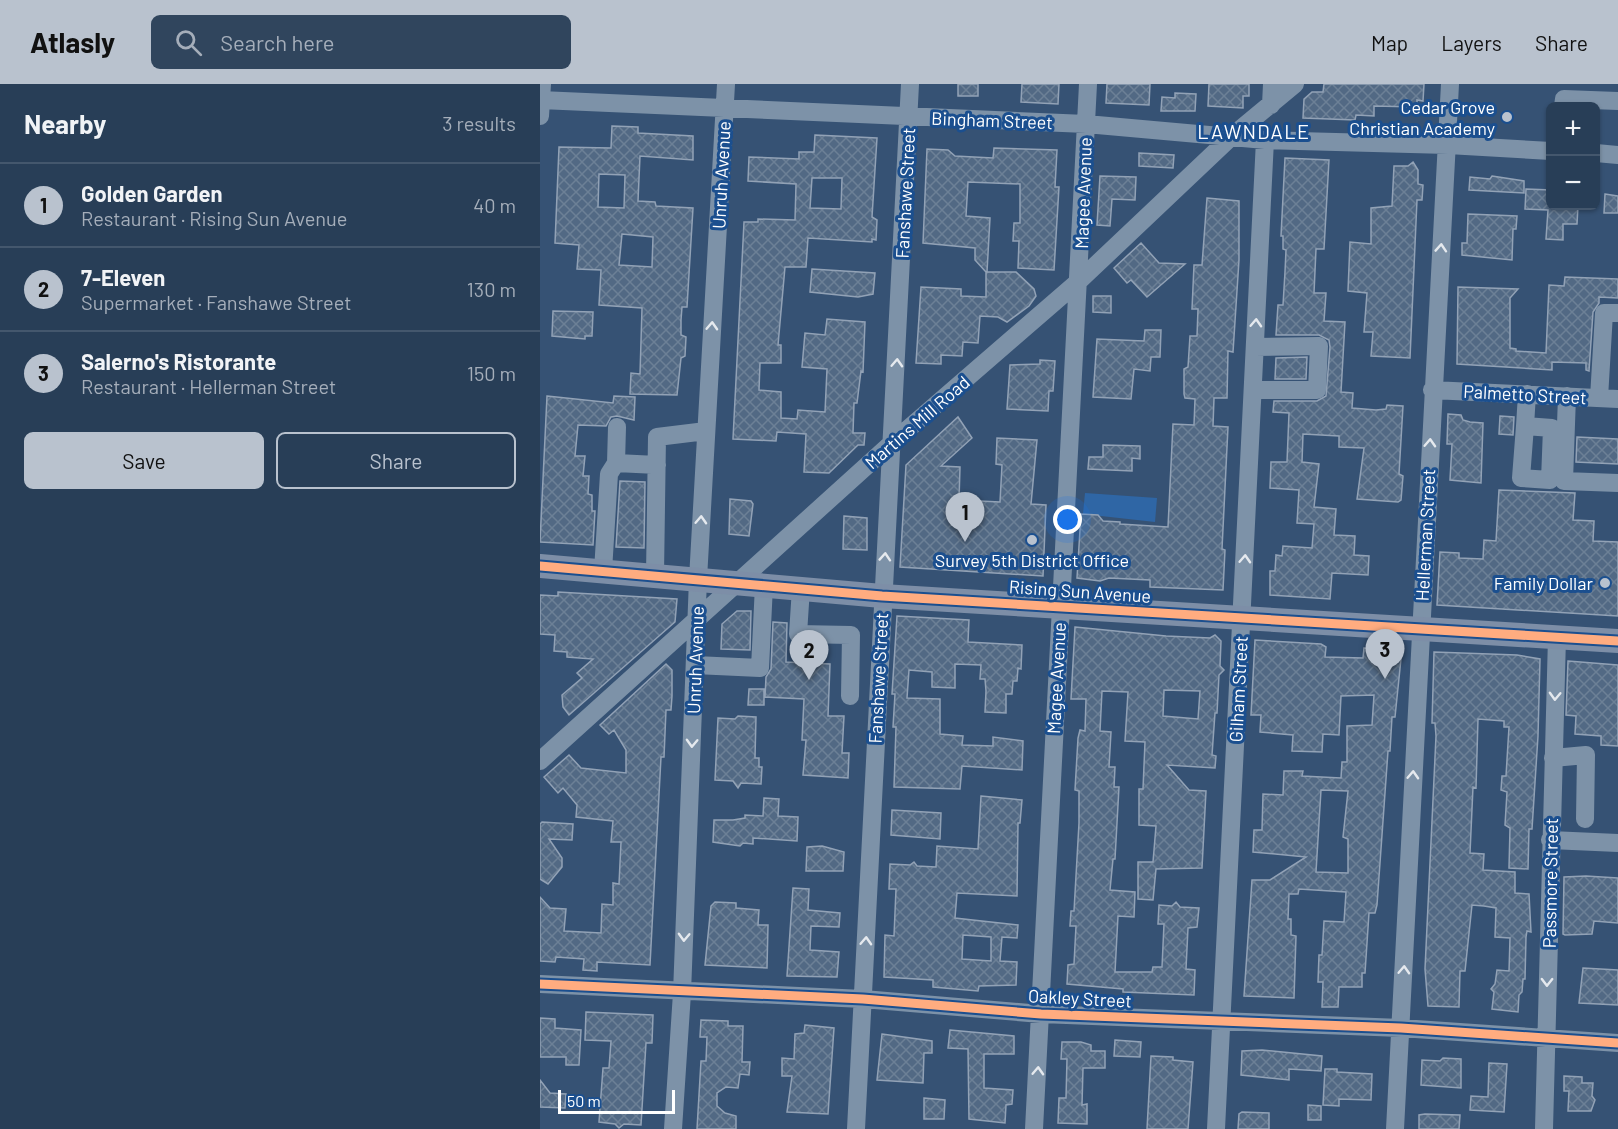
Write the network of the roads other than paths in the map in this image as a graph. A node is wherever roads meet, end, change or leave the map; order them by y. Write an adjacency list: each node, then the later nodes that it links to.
1 (726, 84): 11 (street, Unruh Avenue)
2 (910, 84): 12 (street, Fanshawe Street)
3 (1088, 84): 13 (street, Magee Avenue)
4 (1272, 84): 10 (street)
5 (1295, 84): 10 (street, Martins Mill Road)
6 (1450, 84): 16 (street, Hellerman Street)
7 (541, 100): 11 (street, Bingham Street)
8 (1618, 101): 9 (street)
9 (1564, 102)
10 (1271, 105): 14 (street, Martins Mill Road)
11 (724, 109): 12 (street, Bingham Street); 31 (street, Unruh Avenue, one-way to 11)
12 (909, 117): 13 (street, Bingham Street); 32 (street, Fanshawe Street, one-way to 12)
13 (1086, 124): 14 (street, Bingham Street); 20 (street, Magee Avenue)
14 (1231, 137): 15 (street, Bingham Street); 20 (street, Martins Mill Road)
15 (1265, 140): 16 (street, Bingham Street); 22 (street, Gilham Street, one-way to 15)
16 (1448, 144): 17 (street, Bingham Street); 24 (street, Hellerman Street, one-way to 16)
17 (1546, 151)
18 (1600, 153): 19 (street)
19 (1618, 155)
20 (1080, 280): 32 (street, Martins Mill Road); 44 (street, Magee Avenue)
21 (1618, 313): 27 (street)
22 (1255, 347): 23 (street, Gilham Street); 23 (street)
23 (1253, 390): 45 (street, Gilham Street, one-way to 23)
24 (1432, 390): 25 (street, Palmetto Street); 47 (street, Hellerman Street, one-way to 24)
25 (1527, 394): 26 (street, Palmetto Street); 29 (street)
26 (1567, 396): 27 (street, Palmetto Street); 35 (street)
27 (1599, 398): 28 (street, Palmetto Street)
28 (1618, 399)
29 (1526, 426)
30 (617, 427): 33 (street)
31 (706, 431): 34 (street); 39 (street, Unruh Avenue, one-way to 31)
32 (893, 442): 40 (street, Martins Mill Road); 43 (street, Fanshawe Street, one-way to 32)
33 (616, 464): 34 (street); 37 (street)
34 (657, 465): 38 (street)
35 (1618, 483)
36 (540, 566): 37 (main road, Rising Sun Avenue)
37 (603, 571): 38 (main road, Rising Sun Avenue)
38 (655, 575): 39 (main road, Rising Sun Avenue)
39 (698, 579): 40 (main road, Rising Sun Avenue); 46 (street, Unruh Avenue)
40 (739, 582): 41 (main road, Rising Sun Avenue); 46 (street, Martins Mill Road)
41 (764, 585): 42 (main road, Rising Sun Avenue); 52 (street)
42 (801, 588): 43 (main road, Rising Sun Avenue); 50 (street)
43 (882, 596): 44 (main road, Rising Sun Avenue); 51 (street, Fanshawe Street)
44 (1060, 605): 45 (main road, Rising Sun Avenue); 62 (street, Magee Avenue)
45 (1242, 618): 47 (main road, Rising Sun Avenue); 63 (street, Gilham Street)
46 (696, 621): 52 (street, Unruh Avenue); 55 (street, Martins Mill Road)
47 (1421, 627): 48 (main road, Rising Sun Avenue); 64 (street, Hellerman Street, one-way to 47)
48 (1557, 637): 49 (main road, Rising Sun Avenue); 54 (street, Passmore Street, one-way to 54)
49 (1618, 641)
50 (851, 655): 51 (street); 53 (street)
51 (879, 656): 61 (street, Fanshawe Street, one-way to 51)
52 (695, 664): 60 (street, Unruh Avenue, one-way to 60)
53 (850, 696)
54 (1553, 758): 56 (street); 57 (street, Passmore Street)
55 (540, 761)
56 (1585, 819)
57 (1550, 840): 58 (street); 65 (street, Passmore Street, one-way to 65)
58 (1618, 843)
59 (540, 984): 60 (street, Oakley Street)
60 (682, 993): 61 (street, Oakley Street); 67 (street, Unruh Avenue)
61 (863, 999): 62 (street, Oakley Street); 68 (street, Fanshawe Street)
62 (1041, 1014): 63 (street, Oakley Street); 69 (street, Magee Avenue, one-way to 62)
63 (1221, 1021): 64 (street, Oakley Street); 70 (street, Gilham Street)
64 (1401, 1028): 65 (street, Oakley Street); 71 (street, Hellerman Street)
65 (1546, 1039): 66 (street, Oakley Street); 72 (street, Passmore Street)
66 (1618, 1043)
67 (674, 1129)
68 (856, 1129)
69 (1035, 1129)
70 (1216, 1129)
71 (1395, 1129)
72 (1544, 1129)

